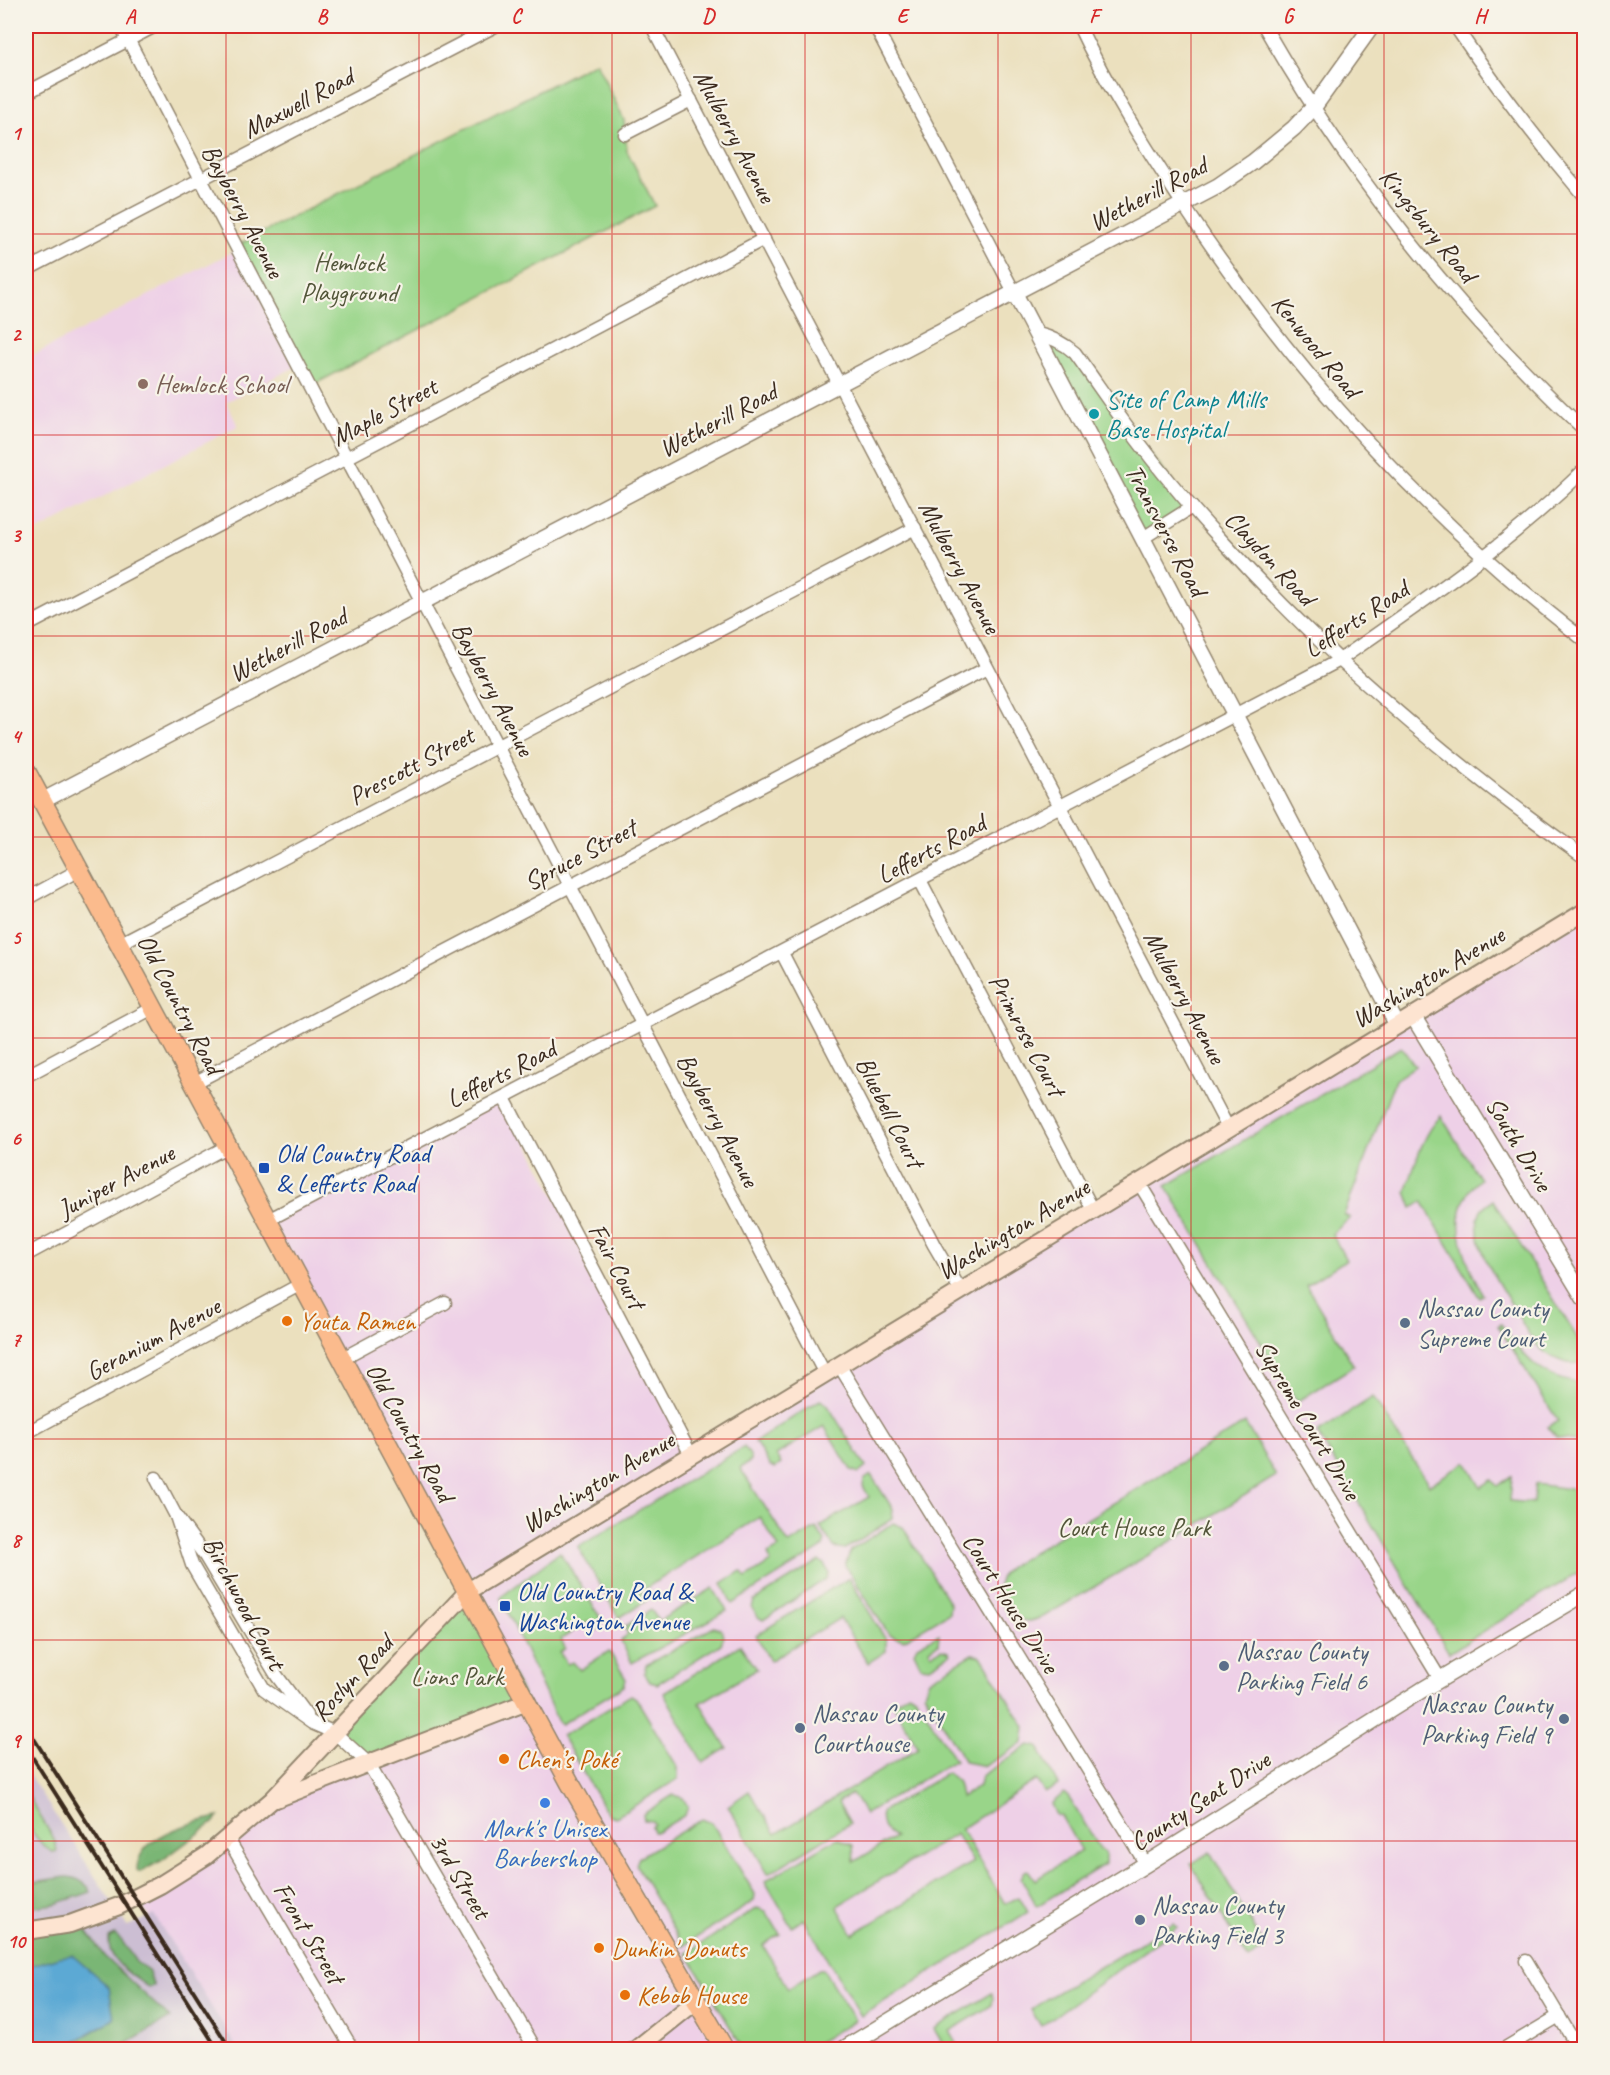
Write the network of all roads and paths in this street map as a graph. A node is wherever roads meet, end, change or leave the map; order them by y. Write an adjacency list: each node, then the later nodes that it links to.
1 (121, 26): 10 (street, Bayberry Avenue)
2 (155, 26): 10 (street)
3 (495, 26): 15 (street, Maxwell Road)
4 (652, 26): 12 (street, Mulberry Avenue)
5 (875, 26): 20 (street, Transverse Road)
6 (1079, 26): 17 (street, Kenwood Road)
7 (1264, 26): 13 (street, Kingsbury Road)
8 (1372, 26): 13 (street, Wetherill Road)
9 (1455, 26): 16 (street)
10 (128, 39): 11 (street); 15 (street, Bayberry Avenue)
11 (26, 93)
12 (691, 100): 14 (street); 18 (street, Mulberry Avenue)
13 (1314, 107): 17 (street, Wetherill Road); 23 (street, Kingsbury Road)
14 (625, 134)
15 (201, 179): 19 (street, Maxwell Road); 24 (street, Bayberry Avenue)
16 (1584, 196)
17 (1183, 204): 20 (street, Wetherill Road); 29 (street, Kenwood Road)
18 (764, 239): 22 (street, Mulberry Avenue); 24 (street, Maple Street)
19 (26, 270)
20 (1014, 292): 21 (street, Transverse Road); 22 (street, Wetherill Road)
21 (1035, 333): 26 (street, Claydon Road); 28 (street, Transverse Road)
22 (839, 384): 27 (street, Mulberry Avenue); 30 (street, Wetherill Road)
23 (1584, 429)
24 (346, 457): 30 (street, Bayberry Avenue); 31 (street, Maple Street)
25 (1584, 470): 29 (street, Lefferts Road)
26 (1192, 507): 28 (street); 33 (street, Claydon Road)
27 (915, 528): 34 (street, Mulberry Avenue); 36 (street, Prescott Street)
28 (1143, 538): 35 (street, Transverse Road)
29 (1484, 556): 32 (street, Kenwood Road); 33 (street, Lefferts Road)
30 (422, 602): 36 (street, Bayberry Avenue); 38 (street, Wetherill Road)
31 (26, 626)
32 (1584, 640)
33 (1338, 661): 35 (street, Lefferts Road); 40 (street, Claydon Road)
34 (987, 668): 39 (street, Mulberry Avenue); 43 (street, Spruce Street)
35 (1235, 715): 39 (street, Lefferts Road); 51 (street, Transverse Road)
36 (497, 746): 43 (street, Bayberry Avenue); 46 (street, Prescott Street)
37 (26, 771): 38 (main road, Old Country Road)
38 (42, 801): 41 (main road, Old Country Road)
39 (1060, 807): 42 (street, Lefferts Road); 55 (street, Mulberry Avenue)
40 (1584, 856)
41 (79, 870): 44 (street); 46 (main road, Old Country Road)
42 (920, 880): 47 (street, Lefferts Road); 58 (street, Primrose Court)
43 (570, 886): 50 (street, Bayberry Avenue); 53 (street, Spruce Street)
44 (26, 899)
45 (1584, 912): 49 (main road, Washington Avenue)
46 (119, 945): 48 (main road, Old Country Road)
47 (782, 953): 50 (street, Lefferts Road); 62 (street, Bluebell Court)
48 (153, 1008): 52 (street); 53 (main road, Old Country Road)
49 (1413, 1016): 51 (main road, Washington Avenue); 63 (street, South Drive)
50 (643, 1025): 54 (street, Lefferts Road); 66 (street, Bayberry Avenue)
51 (1397, 1026): 55 (main road, Washington Avenue)
52 (26, 1076)
53 (194, 1083): 56 (main road, Old Country Road)
54 (504, 1098): 59 (street, Lefferts Road); 68 (street, Fair Court)
55 (1228, 1128): 57 (main road, Washington Avenue)
56 (228, 1146): 59 (main road, Old Country Road); 60 (street, Juniper Avenue)
57 (1138, 1183): 58 (main road, Washington Avenue); 73 (street, Supreme Court Drive)
58 (1093, 1210): 62 (main road, Washington Avenue)
59 (268, 1220): 61 (main road, Old Country Road)
60 (26, 1255)
61 (302, 1284): 65 (main road, Old Country Road); 67 (street, Geranium Avenue)
62 (961, 1291): 66 (main road, Washington Avenue)
63 (1584, 1298)
64 (445, 1304): 65 (street)
65 (341, 1359): 71 (main road, Old Country Road)
66 (832, 1369): 68 (main road, Washington Avenue); 80 (street, Court House Drive)
67 (26, 1433)
68 (691, 1455): 71 (main road, Washington Avenue)
69 (156, 1478): 70 (street, Birchwood Court)
70 (176, 1516): 75 (street, Birchwood Court); 75 (street, Birchwood Court)
71 (468, 1591): 74 (main road, Old Country Road); 76 (main road, Roslyn Road)
72 (1584, 1594): 73 (street, County Seat Drive)
73 (1440, 1679): 80 (street, County Seat Drive)
74 (527, 1702): 77 (main road, Roslyn Road); 83 (main road, Old Country Road)
75 (312, 1723): 76 (street, Birchwood Court)
76 (335, 1733): 77 (street, 3rd Street); 78 (main road, Roslyn Road)
77 (368, 1763): 78 (main road, Roslyn Road); 86 (street, 3rd Street)
78 (272, 1800): 79 (main road, Roslyn Road)
79 (228, 1839): 81 (main road, Roslyn Road); 85 (street, Front Street)
80 (1146, 1864): 89 (street, County Seat Drive)
81 (26, 1931)
82 (1526, 1961): 84 (street)
83 (696, 2001): 87 (main road); 88 (main road, Old Country Road)
84 (1559, 2016): 90 (street); 91 (street)
85 (353, 2049)
86 (536, 2049)
87 (635, 2049)
88 (725, 2049)
89 (842, 2049)
90 (1502, 2049)
91 (1579, 2049)

